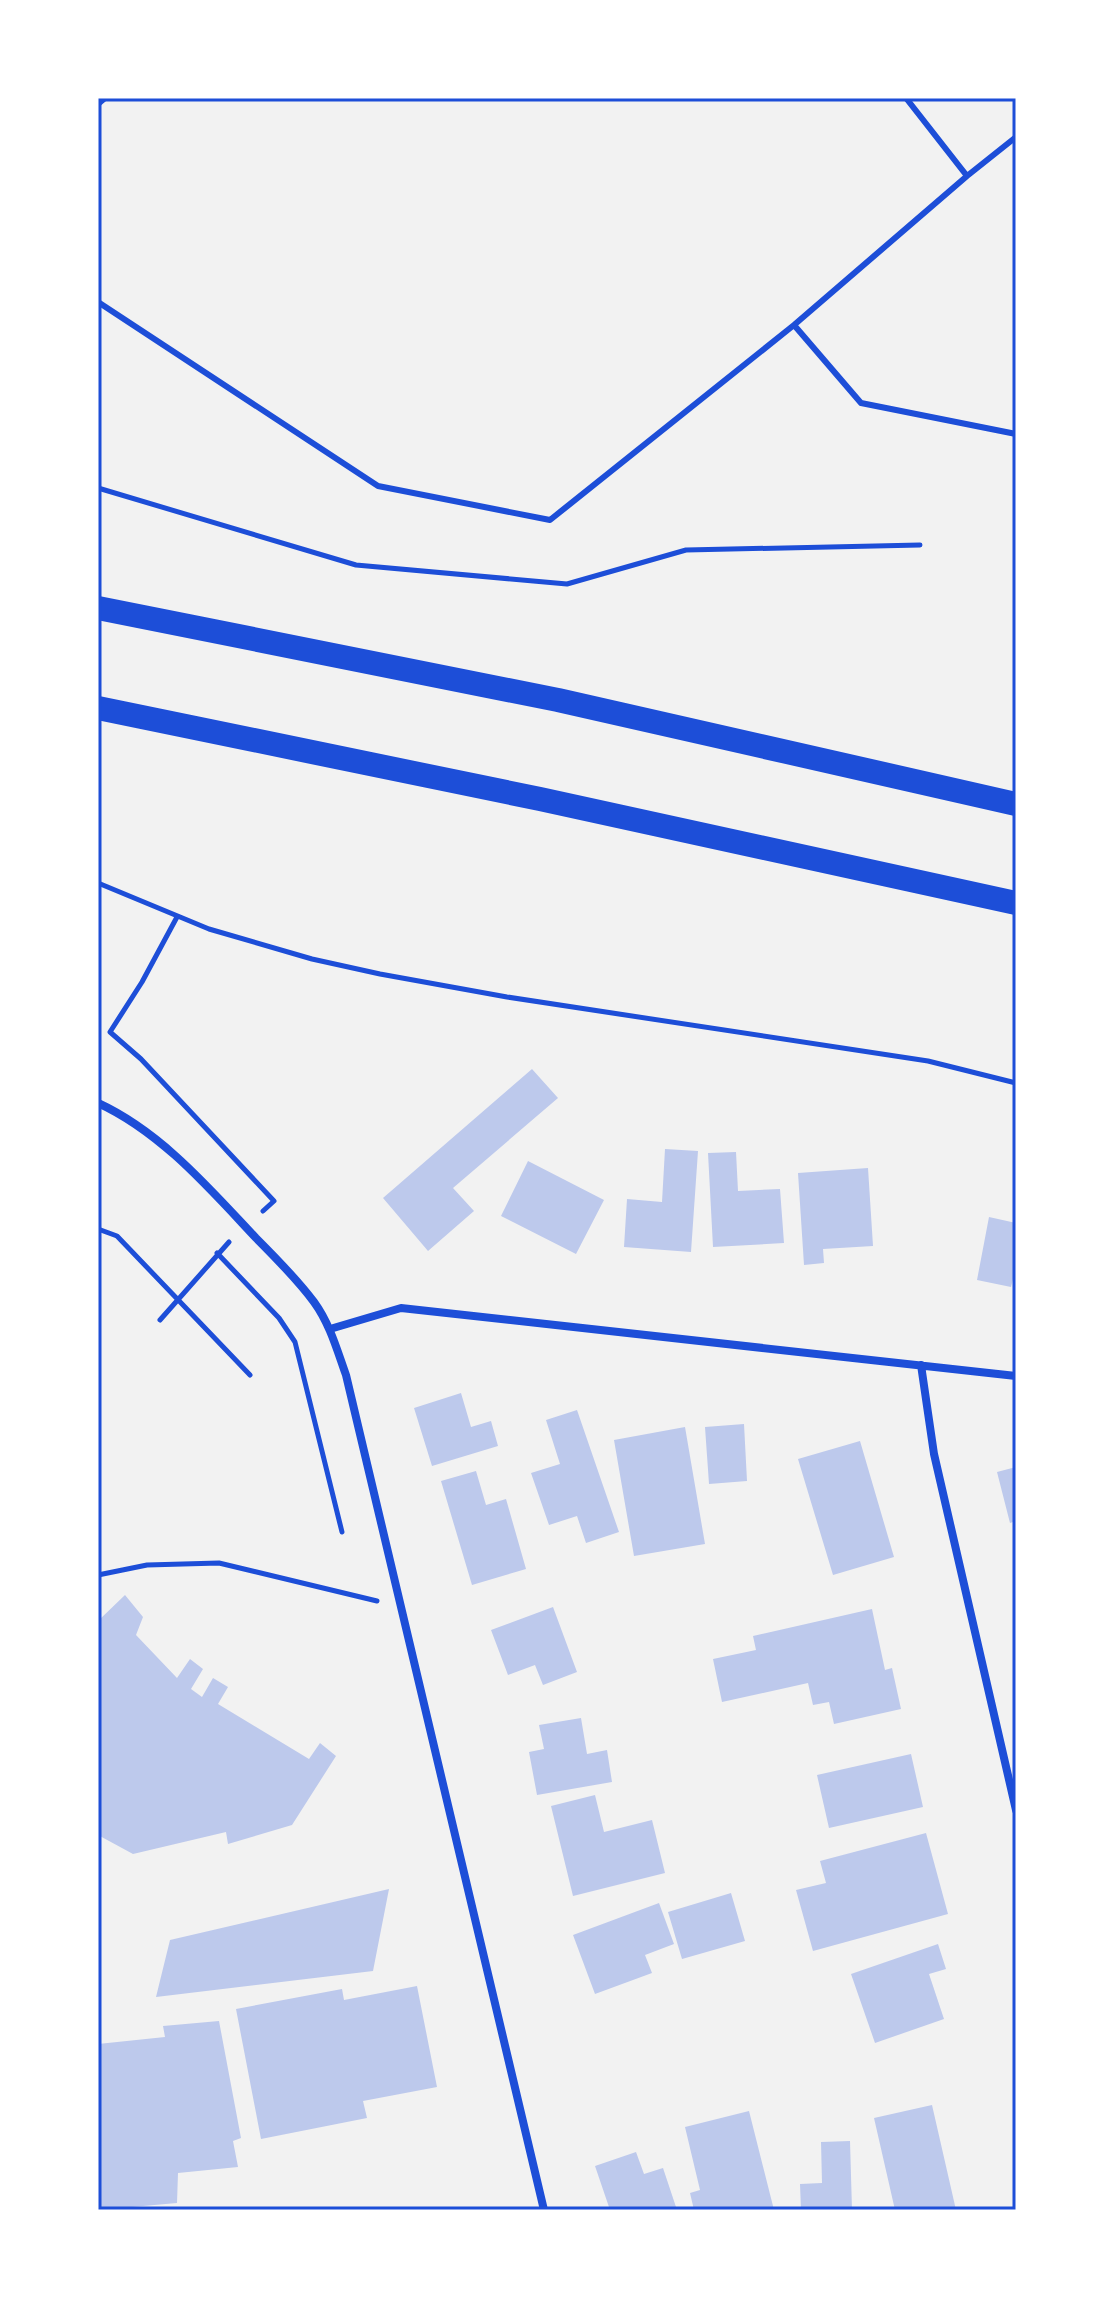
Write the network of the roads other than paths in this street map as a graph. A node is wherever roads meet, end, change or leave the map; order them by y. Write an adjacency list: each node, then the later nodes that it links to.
1 (105, 98): 3 (lane)
2 (906, 98): 5 (lane)
3 (98, 104)
4 (1016, 137): 5 (lane)
5 (967, 176): 7 (lane)
6 (98, 302): 7 (lane)
7 (794, 325): 8 (lane)
8 (1016, 434)
9 (98, 608): 11 (highway)
10 (98, 708): 12 (highway)
11 (1016, 804)
12 (1016, 903)
13 (98, 1103): 14 (street)
14 (330, 1329): 15 (street); 18 (street)
15 (921, 1365): 16 (street); 17 (street)
16 (1016, 1376)
17 (1016, 1810)
18 (544, 2210)

